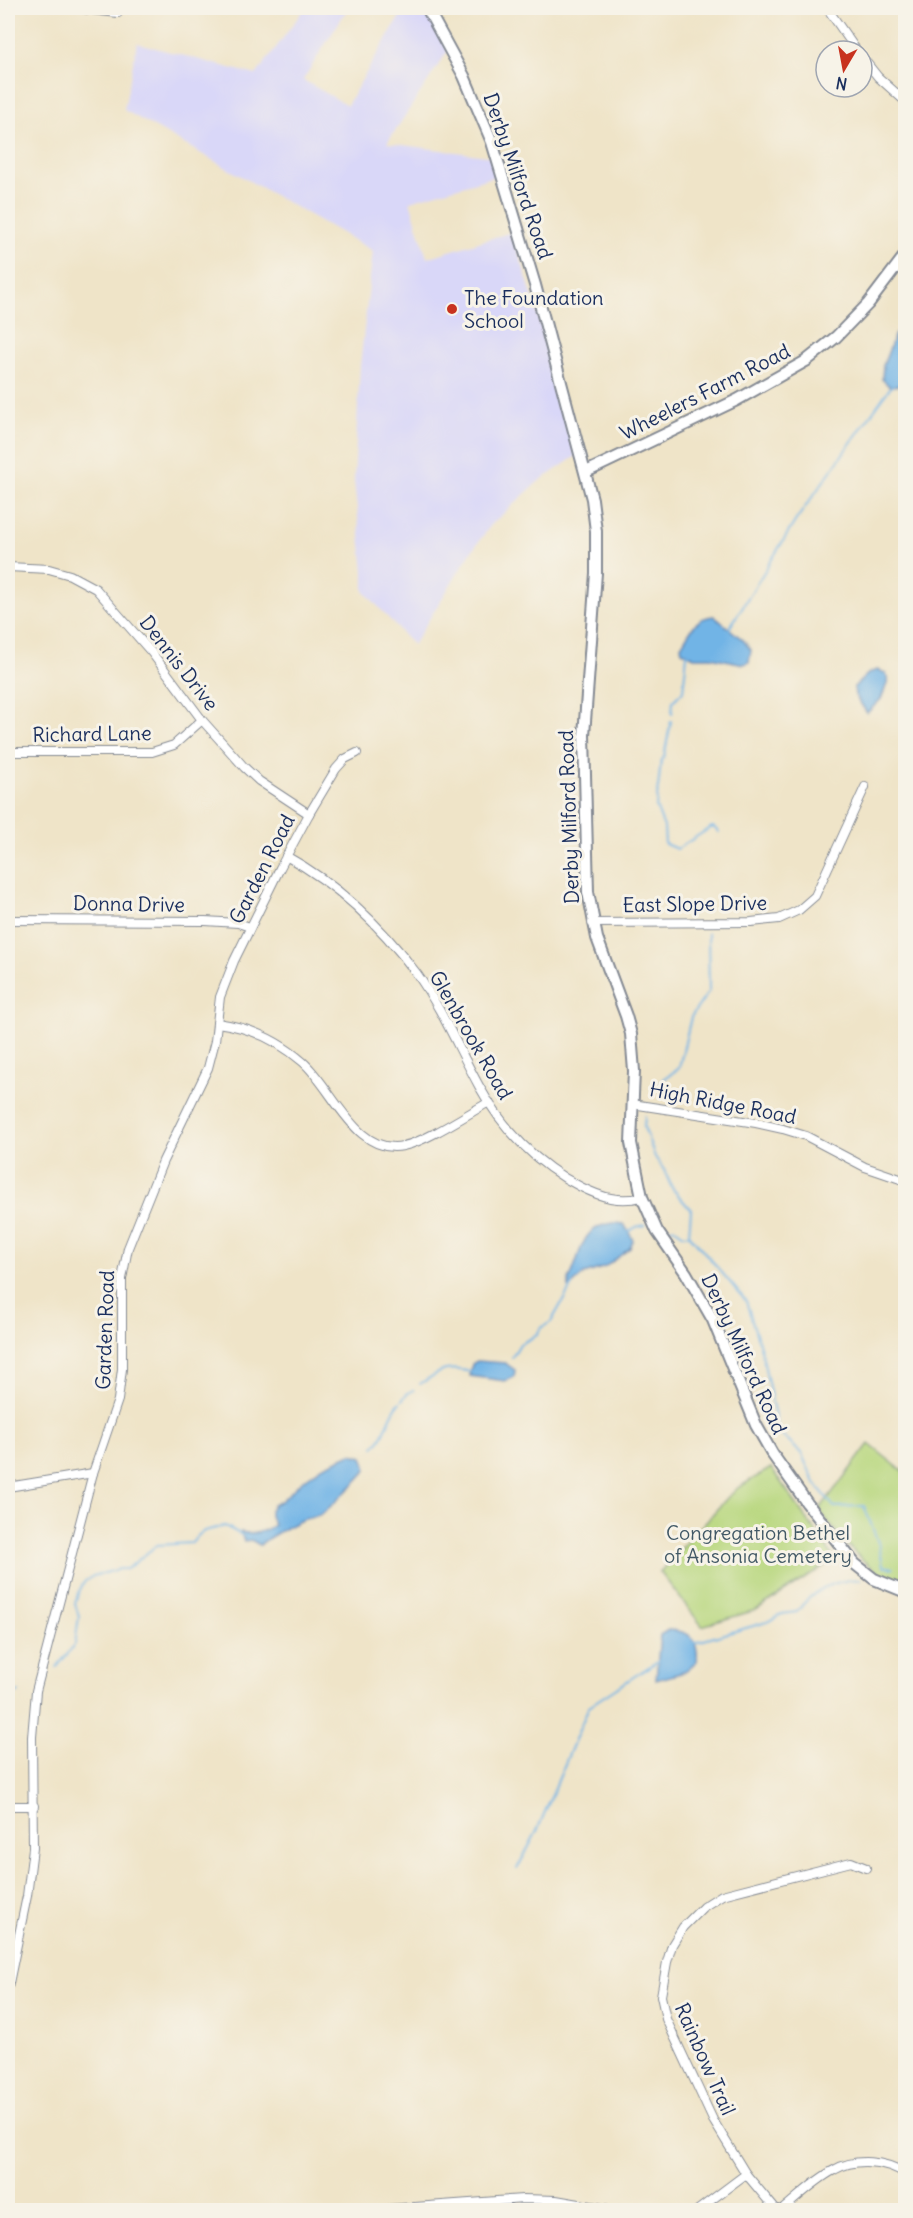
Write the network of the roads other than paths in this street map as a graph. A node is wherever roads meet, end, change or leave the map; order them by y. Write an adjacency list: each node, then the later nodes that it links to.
1 (12, 8): 5 (street)
2 (75, 8): 6 (street)
3 (427, 8): 11 (main road, Derby Milford Road)
4 (827, 8): 7 (street)
5 (8, 9)
6 (118, 13)
7 (849, 39)
8 (874, 72): 9 (street)
9 (906, 102)
10 (906, 254): 11 (main road, Wheelers Farm Road)
11 (586, 472): 20 (main road, Derby Milford Road)
12 (8, 567): 13 (street, Dennis Drive)
13 (202, 720): 14 (street, Richard Lane); 17 (street, Dennis Drive)
14 (8, 752)
15 (357, 753): 17 (street, Garden Road)
16 (865, 787): 20 (street, East Slope Drive)
17 (309, 814): 18 (street, Garden Road)
18 (286, 856): 21 (street, Garden Road); 23 (street, Glenbrook Road)
19 (8, 920): 21 (street, Donna Drive)
20 (592, 923): 24 (main road, Derby Milford Road)
21 (250, 927): 22 (street, Garden Road)
22 (217, 1023): 23 (street); 27 (street, Garden Road)
23 (489, 1102): 26 (street, Glenbrook Road)
24 (632, 1104): 25 (street, High Ridge Road); 26 (main road, Derby Milford Road)
25 (906, 1181)
26 (642, 1197): 29 (main road, Derby Milford Road)
27 (93, 1473): 28 (street); 31 (street, Garden Road)
28 (8, 1487)
29 (906, 1592)
30 (8, 1806): 31 (street)
31 (34, 1806): 33 (street, Garden Road)
32 (866, 1868): 34 (street, Rainbow Trail)
33 (8, 1988)
34 (746, 2174): 38 (street); 39 (street, Rainbow Trail)
35 (906, 2174): 40 (street)
36 (374, 2211): 37 (street)
37 (614, 2211)
38 (698, 2211)
39 (776, 2211)
40 (782, 2211)

